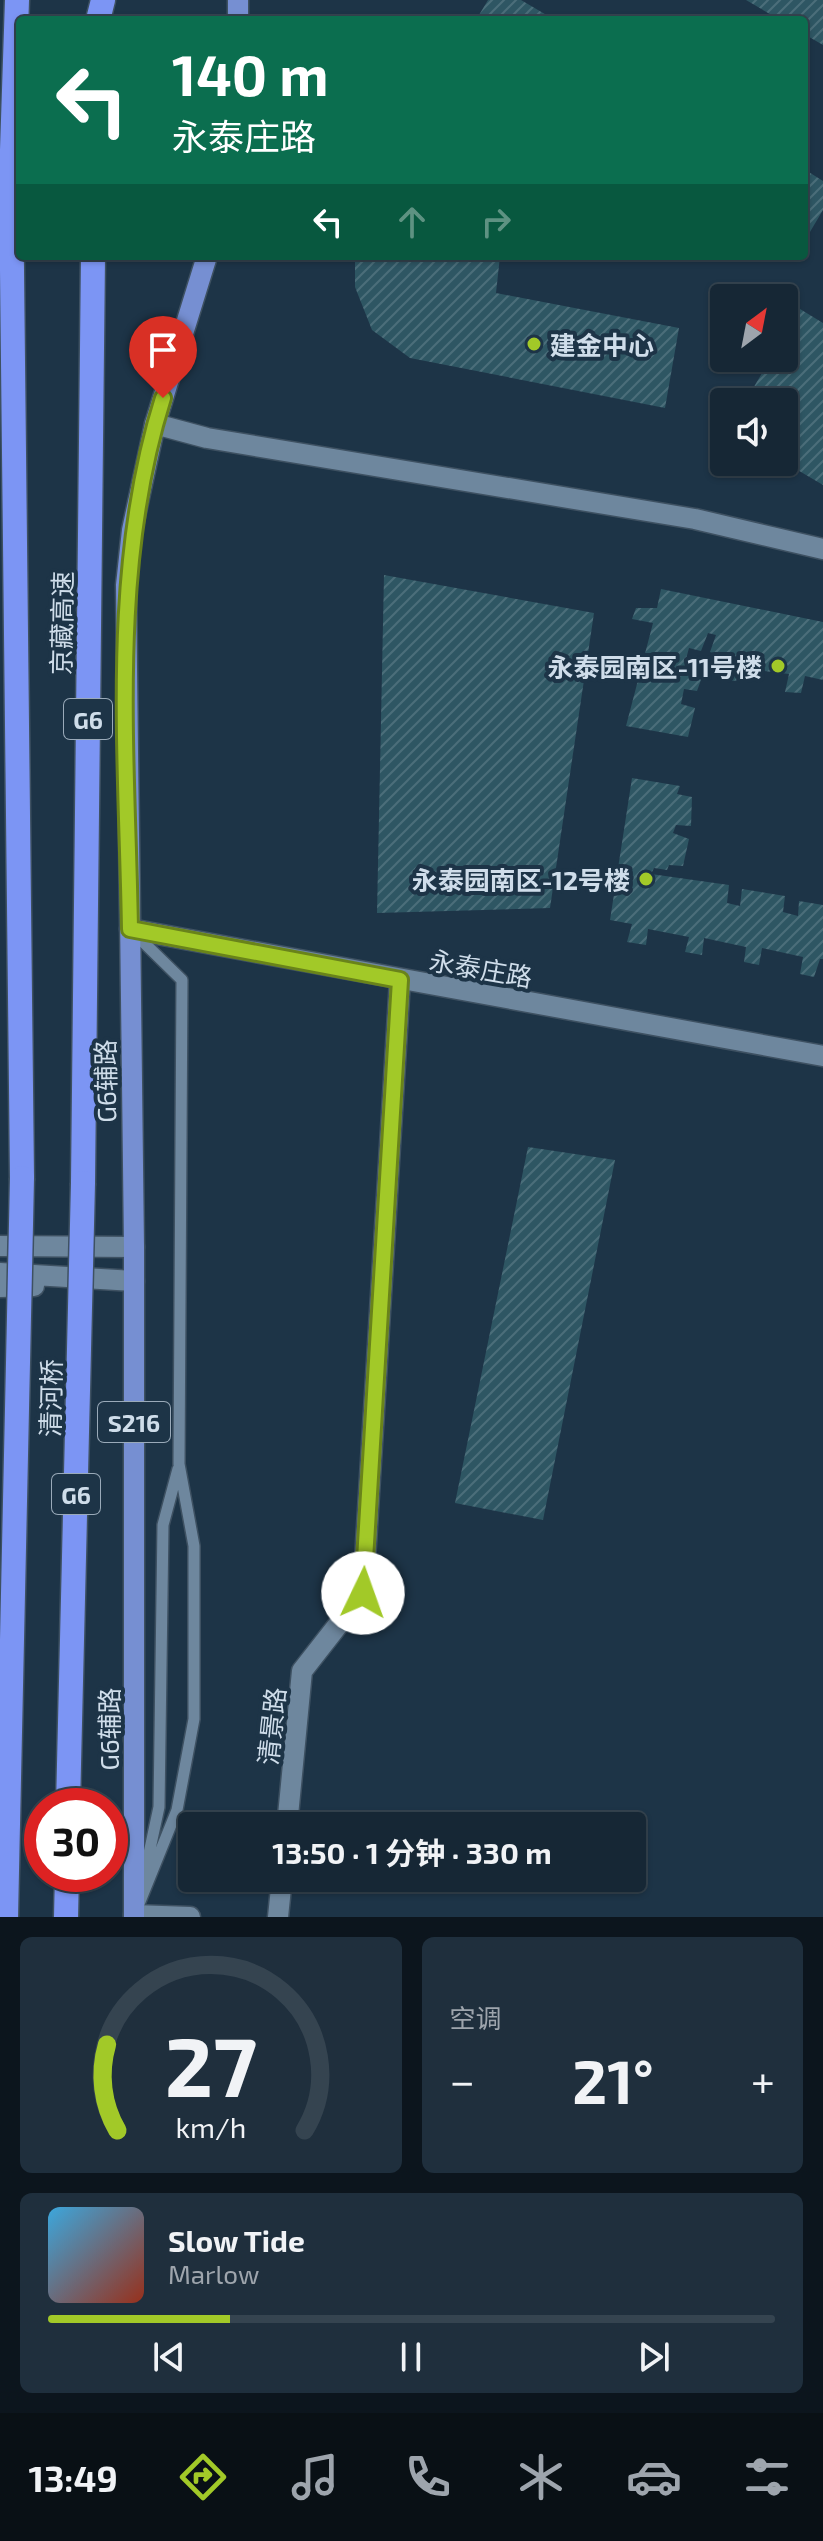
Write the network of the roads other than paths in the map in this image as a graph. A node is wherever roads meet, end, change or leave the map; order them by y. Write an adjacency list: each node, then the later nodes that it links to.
1 (16, 30): 3 (highway, 京藏高速 / G6)
2 (0, 128): 3 (highway)
3 (11, 180): 11 (highway, 京藏高速 / G6)
4 (93, 260): 12 (highway, 京藏高速 / G6)
5 (206, 260): 6 (main road, G6辅路 / S216)
6 (155, 424): 7 (street); 8 (main road, G6辅路 / S216)
7 (823, 549)
8 (130, 929): 9 (street, 永泰庄路); 14 (main road, G6辅路 / S216); 18 (lane)
9 (400, 980): 10 (street, 永泰庄路); 20 (street, 清景路)
10 (823, 1056)
11 (22, 1178): 24 (highway, 清河桥 / G6, bridge)
12 (83, 1183): 19 (highway, 清河桥 / G6, bridge)
13 (0, 1246): 14 (street)
14 (134, 1247): 16 (main road, G6辅路 / S216)
15 (0, 1273): 16 (street)
16 (134, 1281): 17 (street); 23 (main road, G6辅路 / S216)
17 (0, 1287)
18 (179, 1464): 23 (lane); 23 (lane)
19 (68, 1788)
20 (288, 1812)
21 (67, 1892): 25 (highway)
22 (281, 1892): 27 (street)
23 (134, 1916): 26 (street)
24 (6, 1917)
25 (66, 1917)
26 (190, 1917)
27 (278, 1917)

